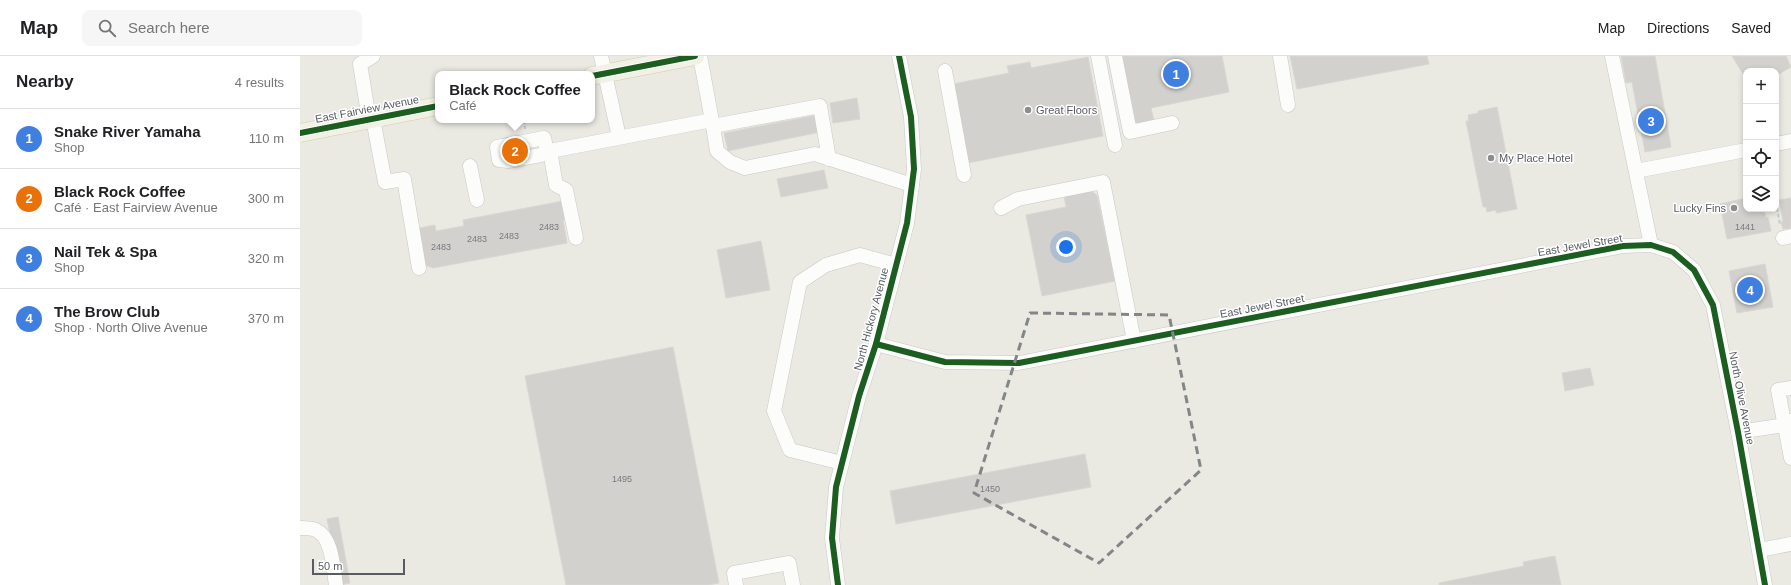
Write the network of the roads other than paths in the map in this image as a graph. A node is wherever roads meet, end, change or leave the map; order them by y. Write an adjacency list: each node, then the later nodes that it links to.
1 (373, 56): 13 (street)
2 (695, 56): 9 (main road)
3 (700, 56): 14 (street)
4 (900, 56): 26 (street, North Hickory Avenue)
5 (1098, 56): 20 (street)
6 (1115, 56): 15 (street)
7 (1280, 56): 11 (street)
8 (1612, 56): 24 (street)
9 (599, 68): 17 (street)
10 (945, 71): 25 (street)
11 (1288, 105)
12 (435, 107): 13 (main road, East Fairview Avenue)
13 (371, 119): 16 (main road, East Fairview Avenue); 32 (street)
14 (712, 123): 17 (street); 22 (street); 22 (street)
15 (1172, 123)
16 (300, 133)
17 (619, 137): 29 (street)
18 (1791, 141): 19 (street)
19 (1779, 143)
20 (1115, 145)
21 (1743, 151): 24 (street)
22 (829, 158): 26 (street)
23 (470, 166): 27 (street)
24 (1636, 171): 30 (street)
25 (964, 175)
26 (912, 185): 31 (street, North Hickory Avenue)
27 (477, 200)
28 (1002, 208): 33 (street)
29 (576, 238)
30 (1651, 245): 33 (street, East Jewel Street); 37 (street, North Olive Avenue)
31 (896, 265): 34 (street, North Hickory Avenue); 39 (street)
32 (419, 268)
33 (1134, 341): 34 (street, East Jewel Street)
34 (876, 344): 39 (street, North Hickory Avenue)
35 (1791, 388): 36 (street)
36 (1789, 425): 37 (street); 38 (street)
37 (1738, 432): 42 (street, North Olive Avenue)
38 (1791, 458)
39 (842, 463): 46 (street, North Hickory Avenue)
40 (300, 528): 43 (street)
41 (1791, 544): 42 (street)
42 (1759, 550): 47 (street, North Olive Avenue)
43 (336, 585)
44 (736, 585): 45 (street)
45 (794, 585)
46 (838, 585)
47 (1765, 585)

